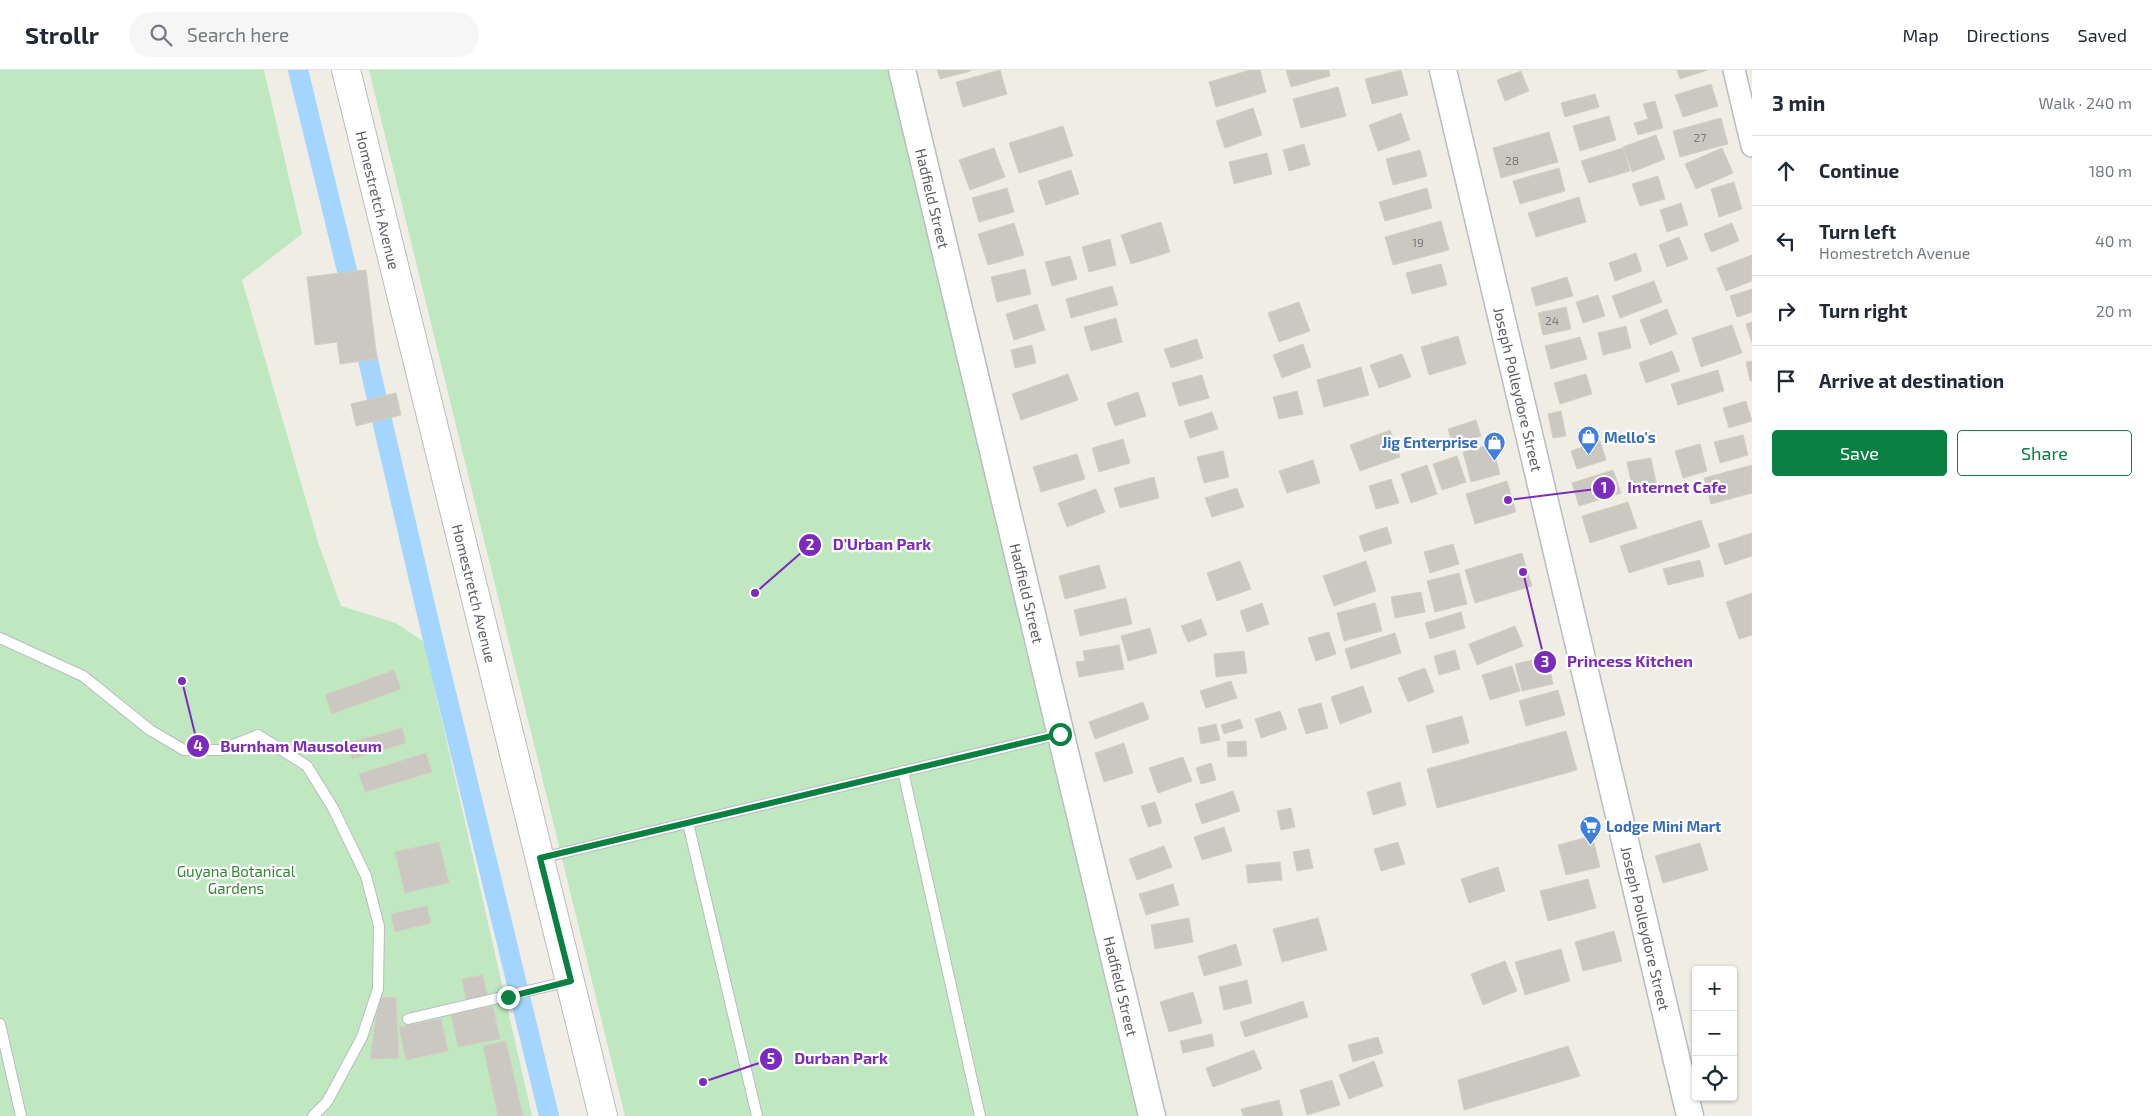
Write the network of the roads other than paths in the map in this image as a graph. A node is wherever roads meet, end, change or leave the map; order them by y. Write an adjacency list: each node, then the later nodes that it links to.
1 (346, 70): 10 (main road, Homestretch Avenue)
2 (902, 70): 7 (street, Hadfield Street)
3 (1443, 70): 20 (street, Joseph Polleydore Street)
4 (1734, 70): 5 (street)
5 (1752, 146)
6 (2, 641): 15 (lane)
7 (1060, 734): 8 (lane); 19 (street, Hadfield Street)
8 (903, 771): 9 (lane); 18 (lane)
9 (688, 823): 10 (lane); 17 (lane)
10 (540, 858): 11 (main road, Homestretch Avenue)
11 (571, 981): 12 (lane); 16 (main road, Homestretch Avenue)
12 (408, 1018)
13 (0, 1024): 14 (lane)
14 (22, 1116)
15 (313, 1116)
16 (603, 1116)
17 (757, 1116)
18 (980, 1116)
19 (1152, 1116)
20 (1690, 1116)

